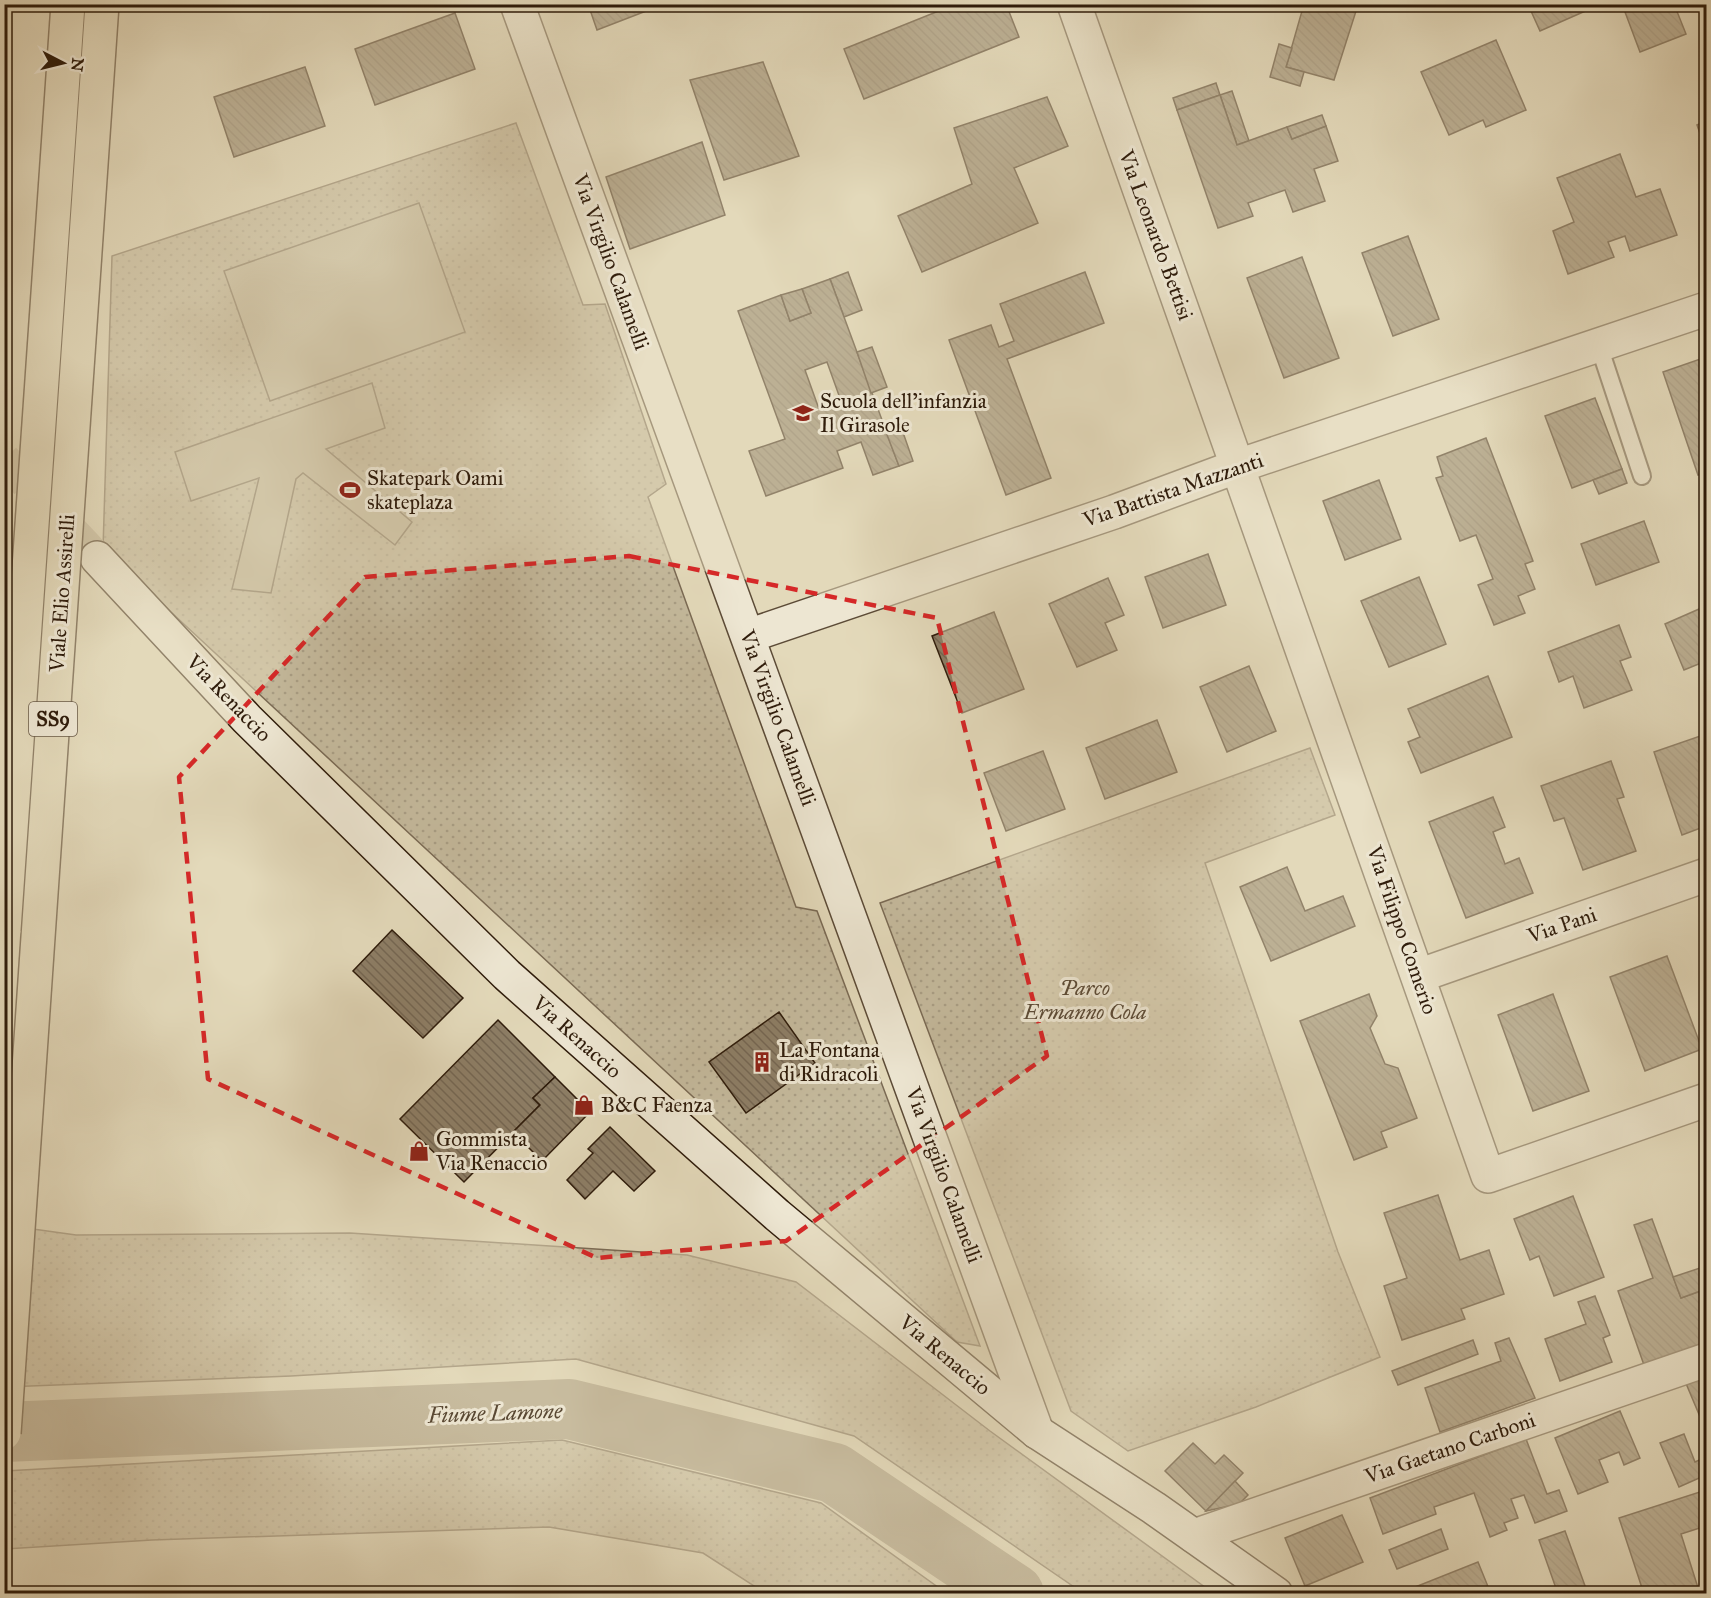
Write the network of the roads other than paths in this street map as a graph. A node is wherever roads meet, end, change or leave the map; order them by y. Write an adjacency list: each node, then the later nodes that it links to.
1 (68, 4): 12 (main road, Viale Elio Assirelli / SS9, bridge)
2 (102, 4): 17 (main road, Viale Elio Assirelli / SS9, bridge)
3 (517, 4): 10 (street, Via Virgilio Calamelli)
4 (1074, 4): 7 (street, Via Leonardo Bettisi)
5 (1707, 309): 6 (street, Via Battista Mazzanti)
6 (1599, 346): 7 (street, Via Battista Mazzanti); 8 (lane)
7 (1238, 466): 10 (street, Via Battista Mazzanti); 13 (street, Via Filippo Comerio)
8 (1642, 476)
9 (96, 558): 16 (street, Via Renaccio)
10 (748, 636): 16 (street, Via Virgilio Calamelli)
11 (1707, 875): 13 (street, Via Pani)
12 (4, 930)
13 (1418, 976): 14 (street, Via Filippo Comerio)
14 (1707, 1100)
15 (1707, 1360): 18 (street, Via Gaetano Carboni)
16 (1037, 1432): 18 (street, Via Renaccio)
17 (4, 1433)
18 (1194, 1536): 19 (street, Via Renaccio)
19 (1276, 1593)

